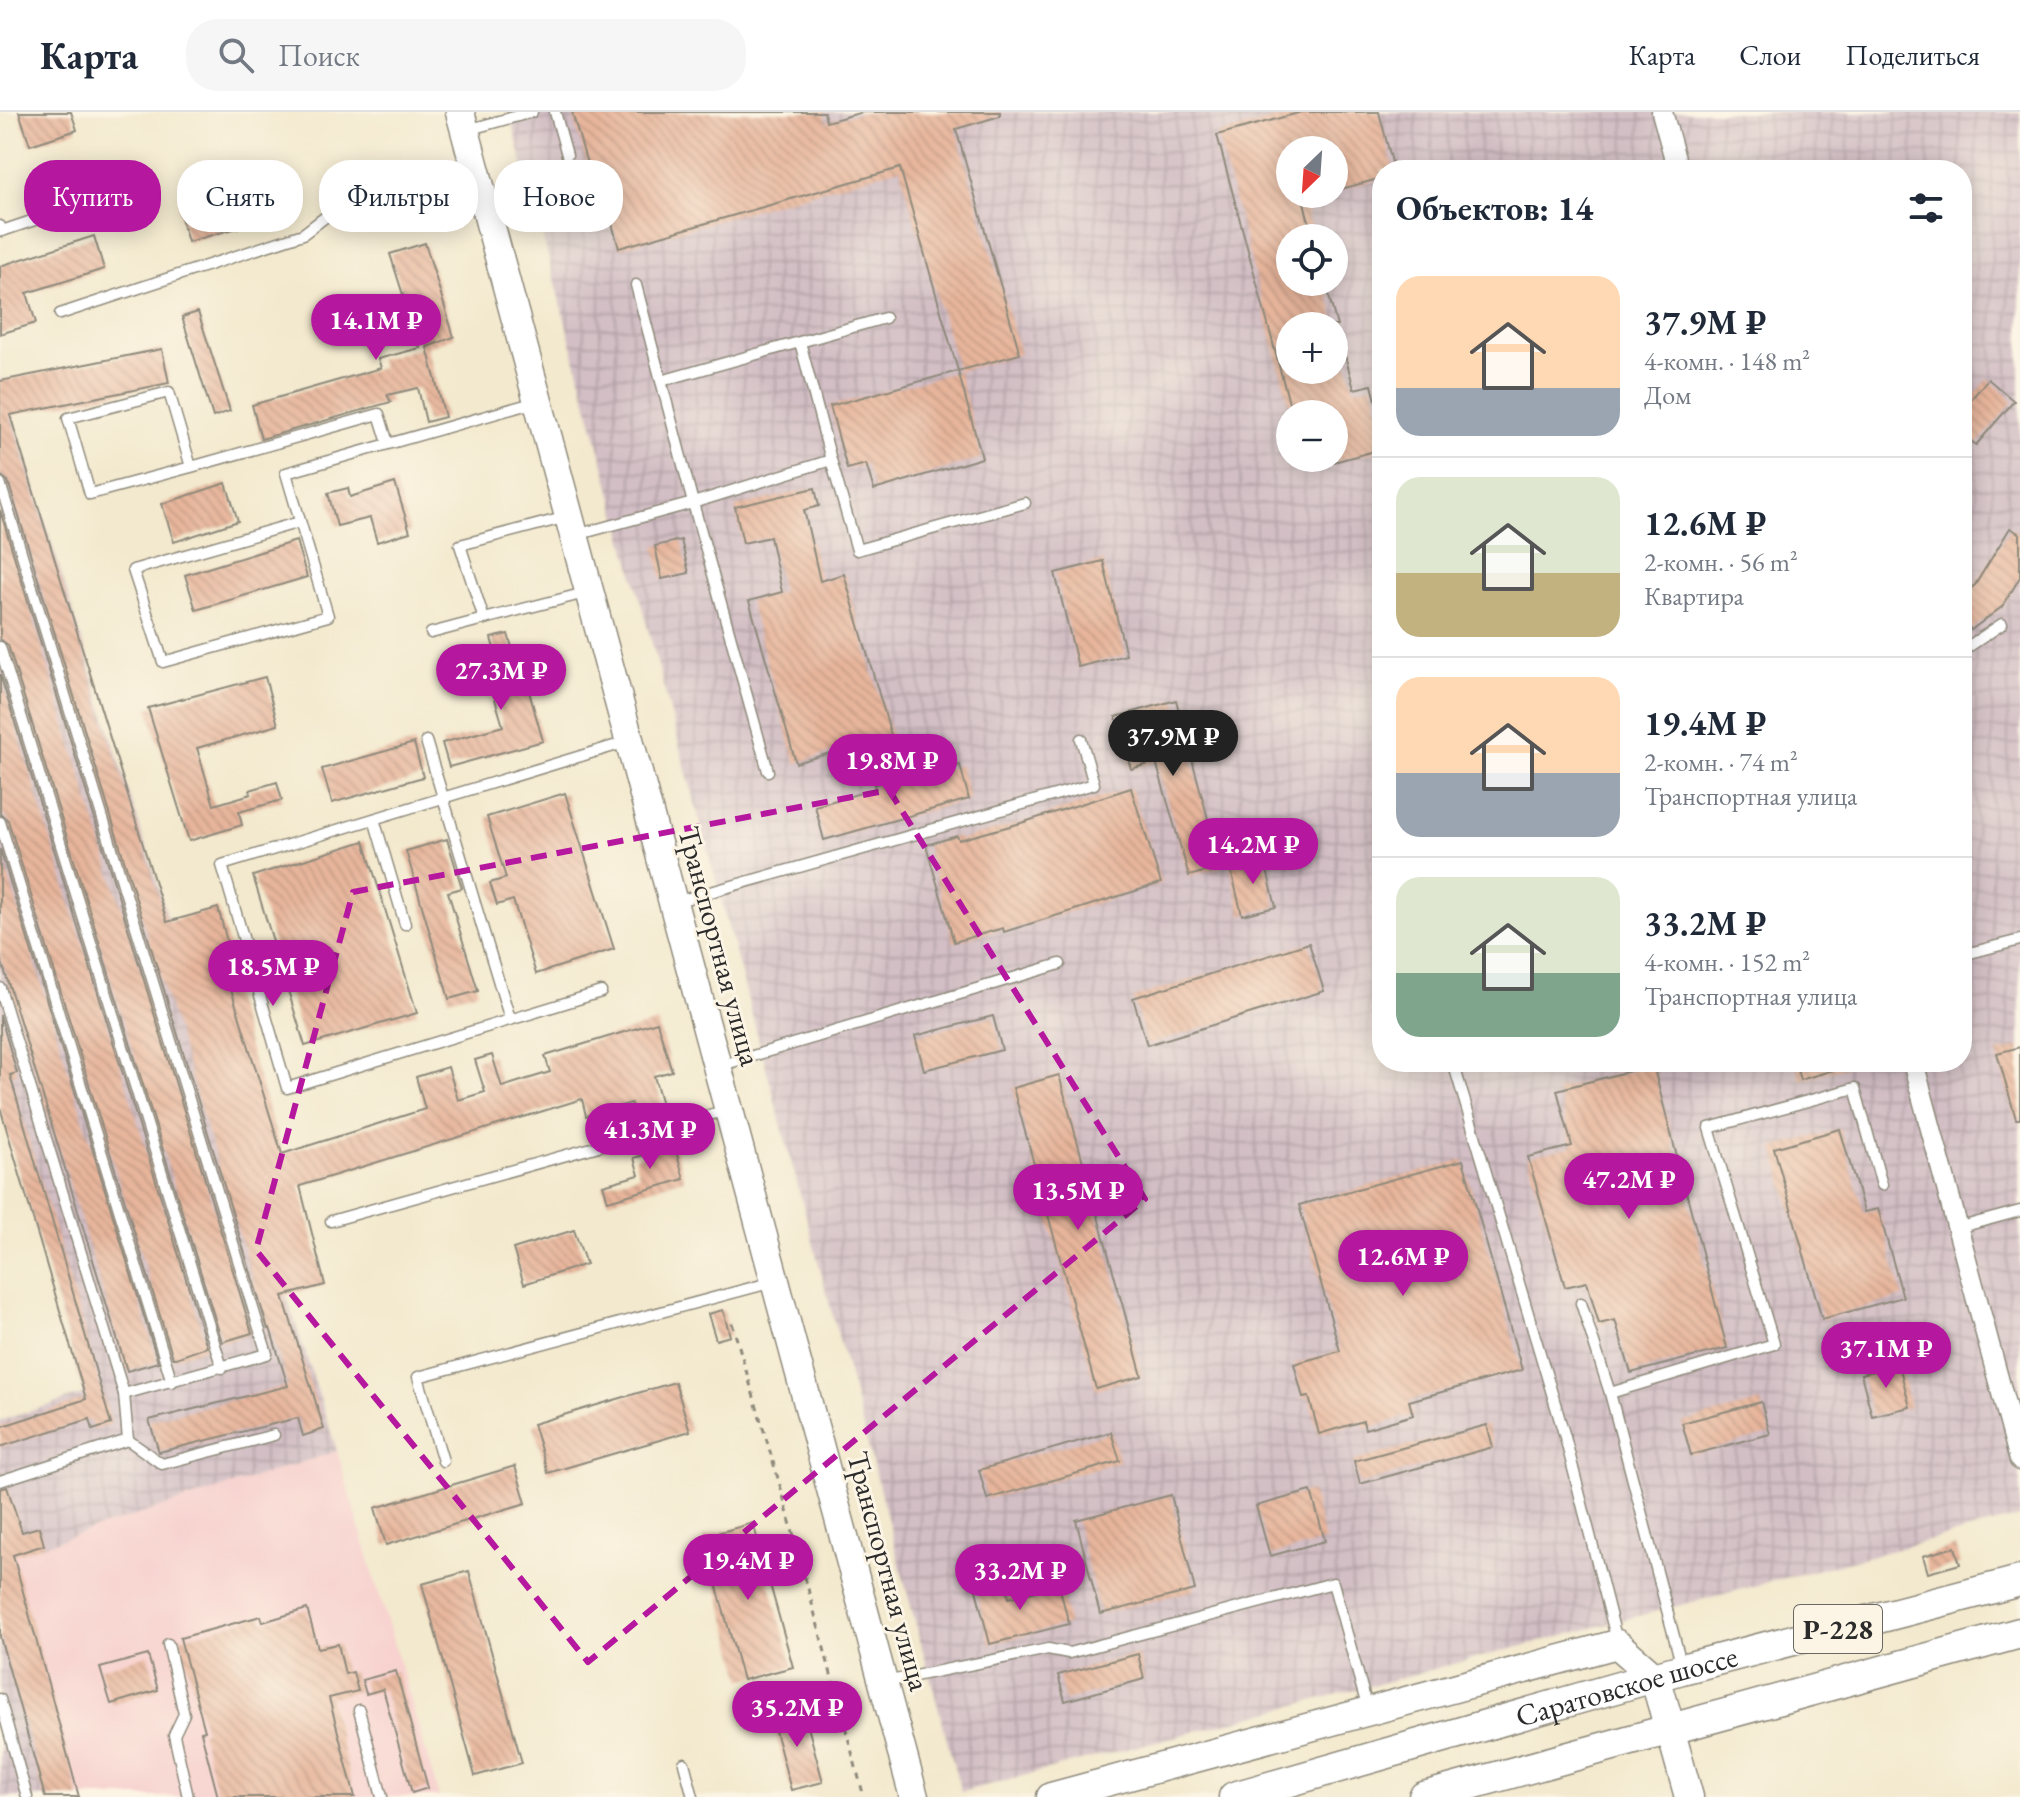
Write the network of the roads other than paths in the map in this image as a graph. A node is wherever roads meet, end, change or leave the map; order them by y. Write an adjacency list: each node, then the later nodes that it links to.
1 (532, 112): 4 (lane)
2 (555, 112): 5 (lane)
3 (1662, 112): 7 (street)
4 (462, 121): 6 (main road, Транспортная улица)
5 (567, 155)
6 (473, 160)
7 (1675, 160)
8 (478, 178): 17 (main road, Транспортная улица)
9 (319, 222): 13 (lane)
10 (24, 223): 11 (lane)
11 (1, 230)
12 (636, 285): 16 (lane)
13 (60, 314)
14 (885, 318): 15 (lane)
15 (800, 342): 16 (lane); 19 (lane)
16 (661, 381): 22 (lane)
17 (538, 402): 18 (lane); 25 (main road, Транспортная улица)
18 (388, 443): 20 (lane); 24 (lane)
19 (831, 460): 22 (lane); 23 (lane)
20 (191, 467): 20 (lane)
21 (0, 483): 57 (lane)
22 (693, 503): 25 (lane); 35 (lane)
23 (1025, 503)
24 (300, 522): 24 (lane)
25 (571, 526): 26 (main road, Транспортная улица); 27 (lane)
26 (589, 592): 27 (lane); 34 (main road, Транспортная улица)
27 (484, 619): 29 (lane)
28 (2002, 624): 30 (lane)
29 (431, 633)
30 (1972, 644)
31 (0, 647): 57 (lane)
32 (1081, 739): 39 (lane)
33 (426, 741): 36 (lane)
34 (629, 742): 36 (lane); 39 (main road, Транспортная улица)
35 (768, 771)
36 (443, 799): 37 (lane); 46 (lane)
37 (374, 819): 40 (lane); 46 (lane)
38 (0, 822): 58 (lane)
39 (673, 902): 47 (main road, Транспортная улица)
40 (405, 924)
41 (2020, 940): 42 (lane)
42 (1972, 952)
43 (1060, 964): 47 (lane)
44 (0, 988): 60 (lane)
45 (601, 992): 46 (lane)
46 (510, 1019)
47 (717, 1067): 50 (main road, Транспортная улица)
48 (1456, 1072): 69 (lane)
49 (1916, 1072): 54 (street)
50 (729, 1109): 53 (lane); 55 (main road, Транспортная улица)
51 (1882, 1185): 59 (lane)
52 (2020, 1211): 54 (lane)
53 (331, 1221)
54 (1957, 1228): 63 (street)
55 (775, 1282): 64 (lane); 71 (main road, Транспортная улица)
56 (1581, 1303): 59 (lane)
57 (222, 1368): 58 (lane)
58 (172, 1382): 60 (lane)
59 (1610, 1393): 70 (lane)
60 (124, 1394): 62 (lane)
61 (274, 1435): 62 (lane)
62 (128, 1440): 65 (lane)
63 (2020, 1460)
64 (443, 1461)
65 (0, 1481)
66 (2020, 1581): 70 (main road, Саратовское шоссе / Р-228)
67 (2020, 1633): 75 (main road, Саратовское шоссе)
68 (168, 1644): 78 (lane)
69 (1617, 1644): 70 (main road); 74 (main road)
70 (1669, 1673): 75 (main road); 83 (main road, Саратовское шоссе)
71 (883, 1683): 74 (lane); 81 (main road, Транспортная улица)
72 (0, 1699): 77 (lane)
73 (359, 1710): 79 (lane)
74 (1368, 1711): 82 (main road)
75 (1670, 1729): 84 (main road, Саратовское шоссе); 85 (main road)
76 (684, 1763): 80 (lane)
77 (27, 1797)
78 (188, 1797)
79 (382, 1797)
80 (693, 1797)
81 (914, 1797)
82 (1051, 1797)
83 (1234, 1797)
84 (1424, 1797)
85 (1689, 1797)

